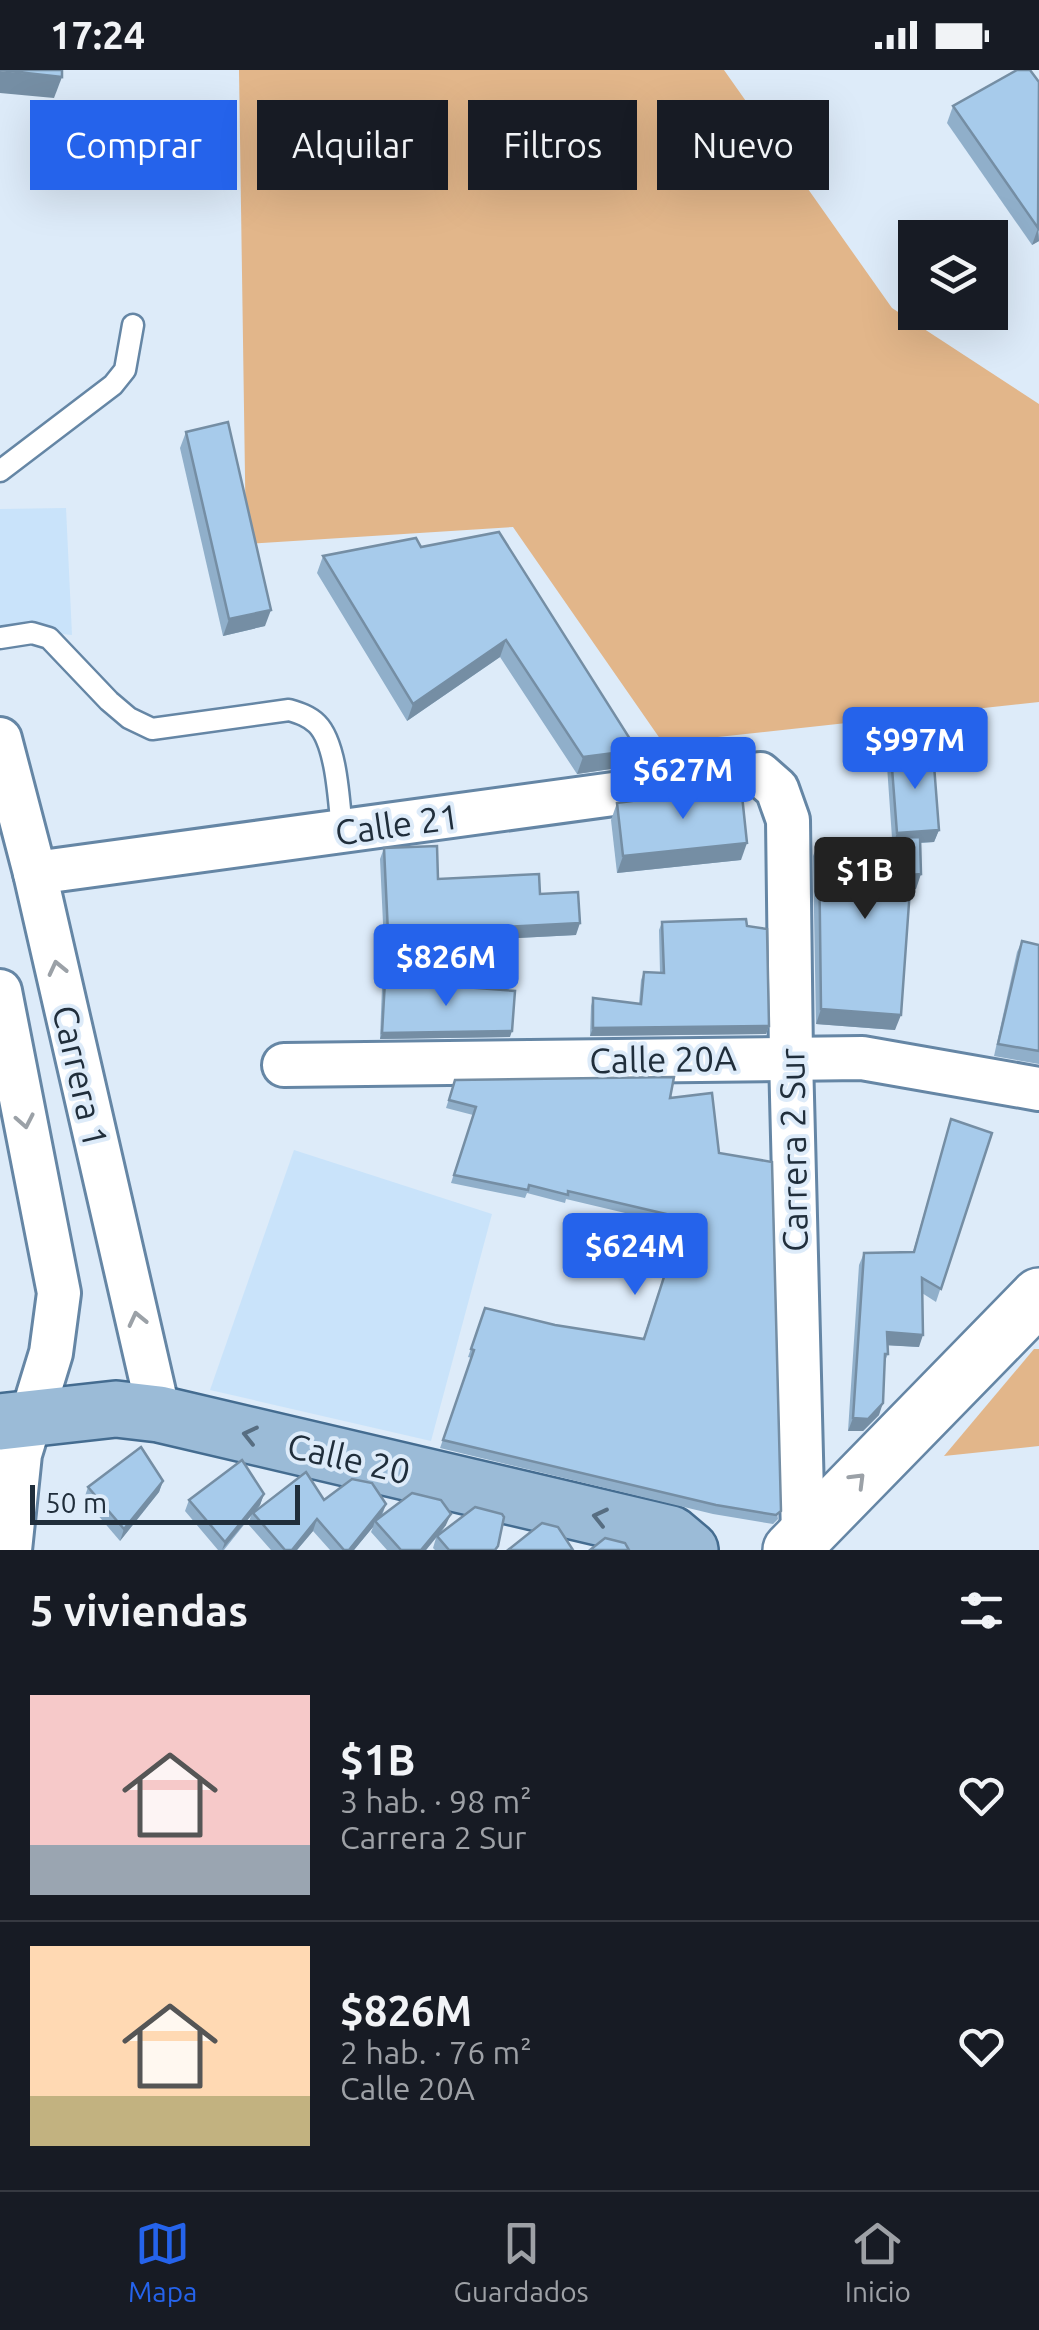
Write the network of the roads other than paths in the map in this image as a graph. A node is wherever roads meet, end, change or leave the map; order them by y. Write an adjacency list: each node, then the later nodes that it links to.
1 (133, 325): 2 (lane)
2 (0, 470)
3 (0, 638): 6 (lane)
4 (0, 739): 7 (street, Carrera 1)
5 (760, 774): 6 (street, Calle 21); 9 (street, Carrera 2 Sur)
6 (342, 832): 7 (street, Calle 21)
7 (35, 873): 13 (street, Carrera 1, one-way to 7)
8 (0, 991): 14 (street, Carrera 1, one-way to 14)
9 (791, 1058): 10 (street, Calle 20A); 11 (street, Calle 20A); 15 (street, Carrera 2 Sur)
10 (284, 1066)
11 (1039, 1088)
12 (1039, 1296): 15 (street, one-way to 12)
13 (159, 1414): 14 (main road, Calle 20); 17 (main road, Calle 20, one-way to 13)
14 (10, 1423): 16 (street, Carrera 1)
15 (797, 1543)
16 (10, 1550)
17 (690, 1550)

